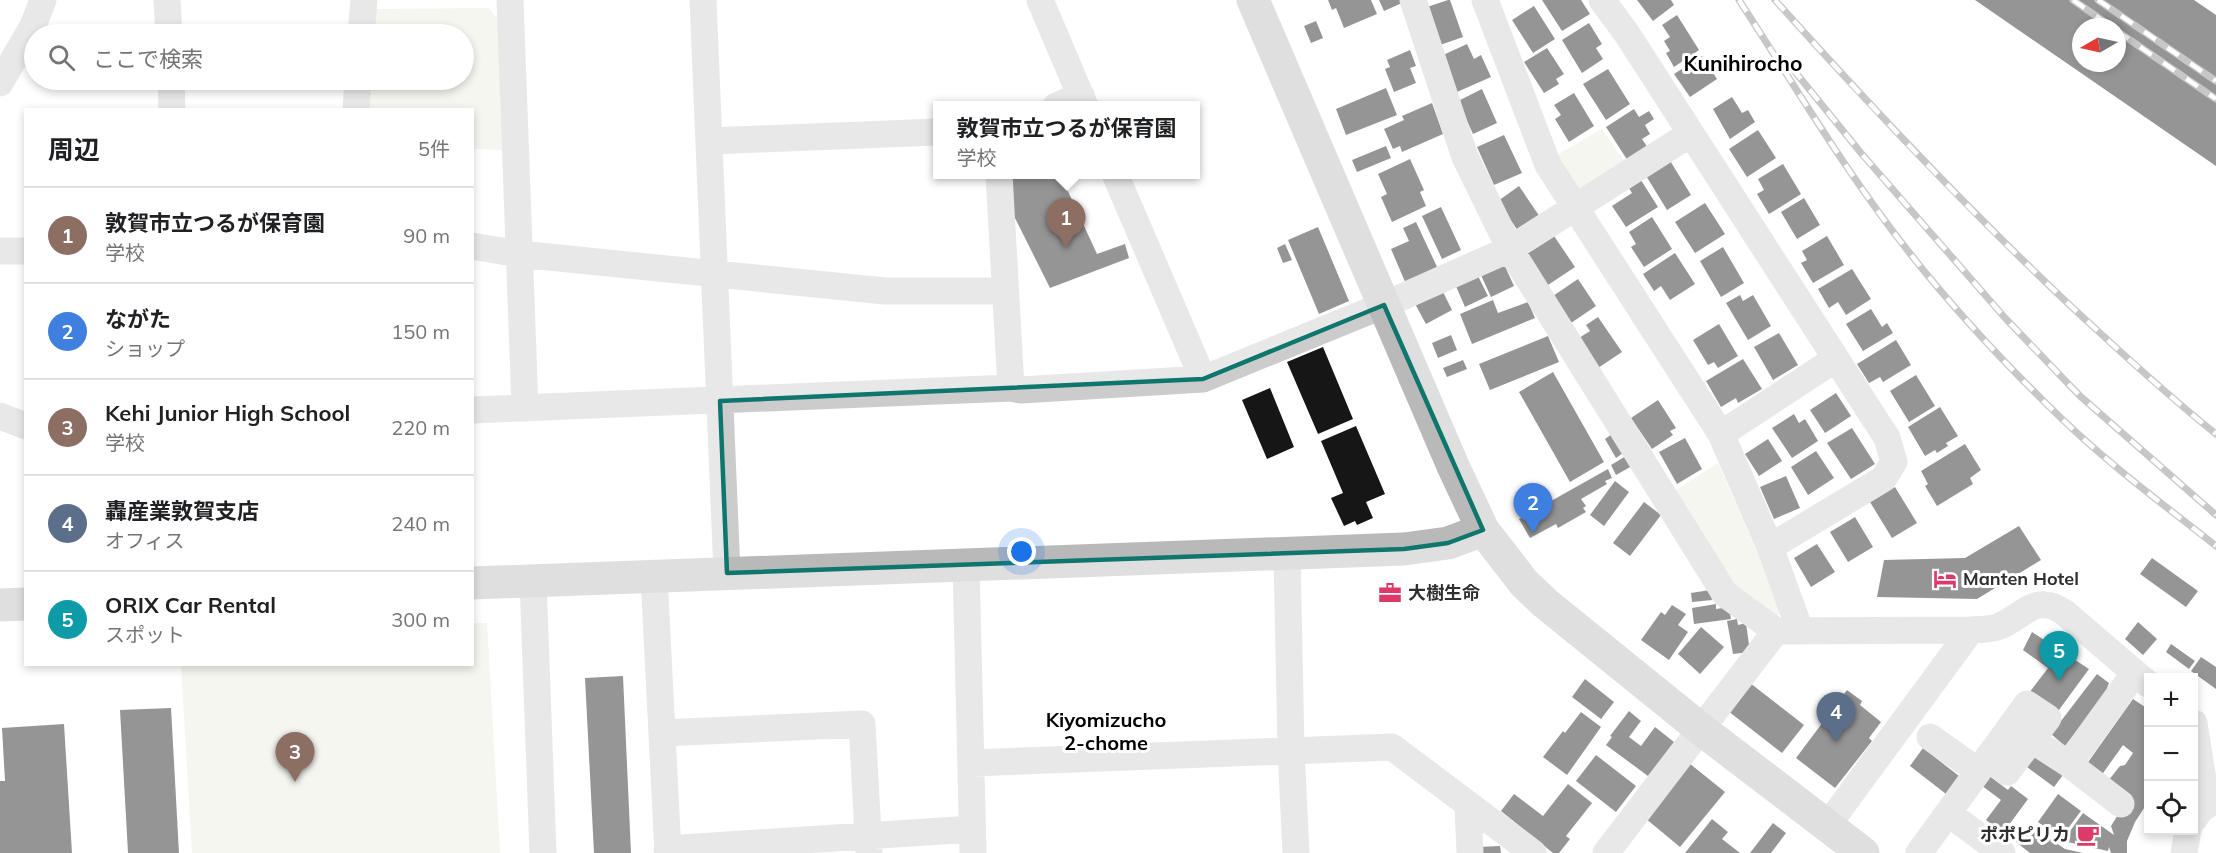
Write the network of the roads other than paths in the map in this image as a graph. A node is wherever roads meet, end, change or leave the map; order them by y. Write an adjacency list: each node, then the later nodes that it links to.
1 (43, 0): 11 (street)
2 (167, 0): 12 (street)
3 (364, 0): 13 (street)
4 (510, 0): 31 (street)
5 (703, 0): 23 (street)
6 (1040, 0): 18 (street)
7 (1253, 0): 34 (street)
8 (1413, 0): 28 (street)
9 (1485, 0): 26 (street)
10 (1602, 0): 22 (street)
11 (34, 24)
12 (168, 24)
13 (362, 24)
14 (24, 41): 15 (street)
15 (0, 82)
16 (171, 90): 19 (street)
17 (357, 90): 20 (street)
18 (1083, 100)
19 (172, 108)
20 (356, 108)
21 (933, 132): 23 (street)
22 (1690, 134): 26 (street); 35 (street)
23 (709, 141): 32 (street)
24 (999, 179): 33 (street)
25 (1117, 179): 36 (street)
26 (1574, 207): 28 (street); 43 (street)
27 (474, 246): 31 (street)
28 (1510, 249): 34 (street); 55 (street)
29 (0, 251): 30 (street)
30 (24, 251)
31 (519, 254): 32 (street); 39 (street)
32 (715, 275): 33 (street); 38 (street)
33 (1005, 291): 37 (street)
34 (1384, 305): 36 (street); 44 (street)
35 (1834, 360): 43 (street); 45 (street)
36 (1203, 379): 37 (street)
37 (1011, 388): 38 (street)
38 (720, 400): 39 (street); 48 (street)
39 (525, 408): 40 (street)
40 (474, 410)
41 (0, 416): 42 (street)
42 (24, 425)
43 (1721, 434): 45 (street)
44 (1483, 530): 46 (street); 58 (street)
45 (1770, 547): 55 (street)
46 (1287, 554): 47 (street); 62 (street)
47 (966, 565): 48 (street); 63 (street)
48 (726, 573): 49 (street)
49 (654, 576): 50 (street); 59 (street)
50 (533, 580): 51 (street); 75 (street)
51 (474, 583)
52 (24, 604): 53 (street)
53 (0, 605)
54 (1971, 630): 55 (street); 56 (street); 70 (street)
55 (1788, 631): 58 (street)
56 (2141, 679): 65 (street)
57 (2194, 727): 68 (street)
58 (1702, 730): 70 (street); 79 (street)
59 (662, 733): 73 (street); 74 (street)
60 (1930, 736): 64 (street)
61 (2032, 740): 64 (street); 64 (street); 65 (street)
62 (1291, 750): 63 (street); 67 (street); 76 (street)
63 (970, 763): 72 (street)
64 (1983, 764): 69 (street)
65 (2069, 764): 66 (street)
66 (2121, 804)
67 (1468, 806): 77 (street); 78 (street)
68 (2207, 807)
69 (1947, 813): 81 (street); 82 (street)
70 (1827, 826): 80 (street)
71 (2187, 835): 83 (street)
72 (972, 841): 73 (street)
73 (869, 845): 74 (street)
74 (667, 851)
75 (543, 853)
76 (1296, 853)
77 (1470, 853)
78 (1533, 853)
79 (1606, 853)
80 (1863, 853)
81 (1919, 853)
82 (2002, 853)
83 (2184, 853)

